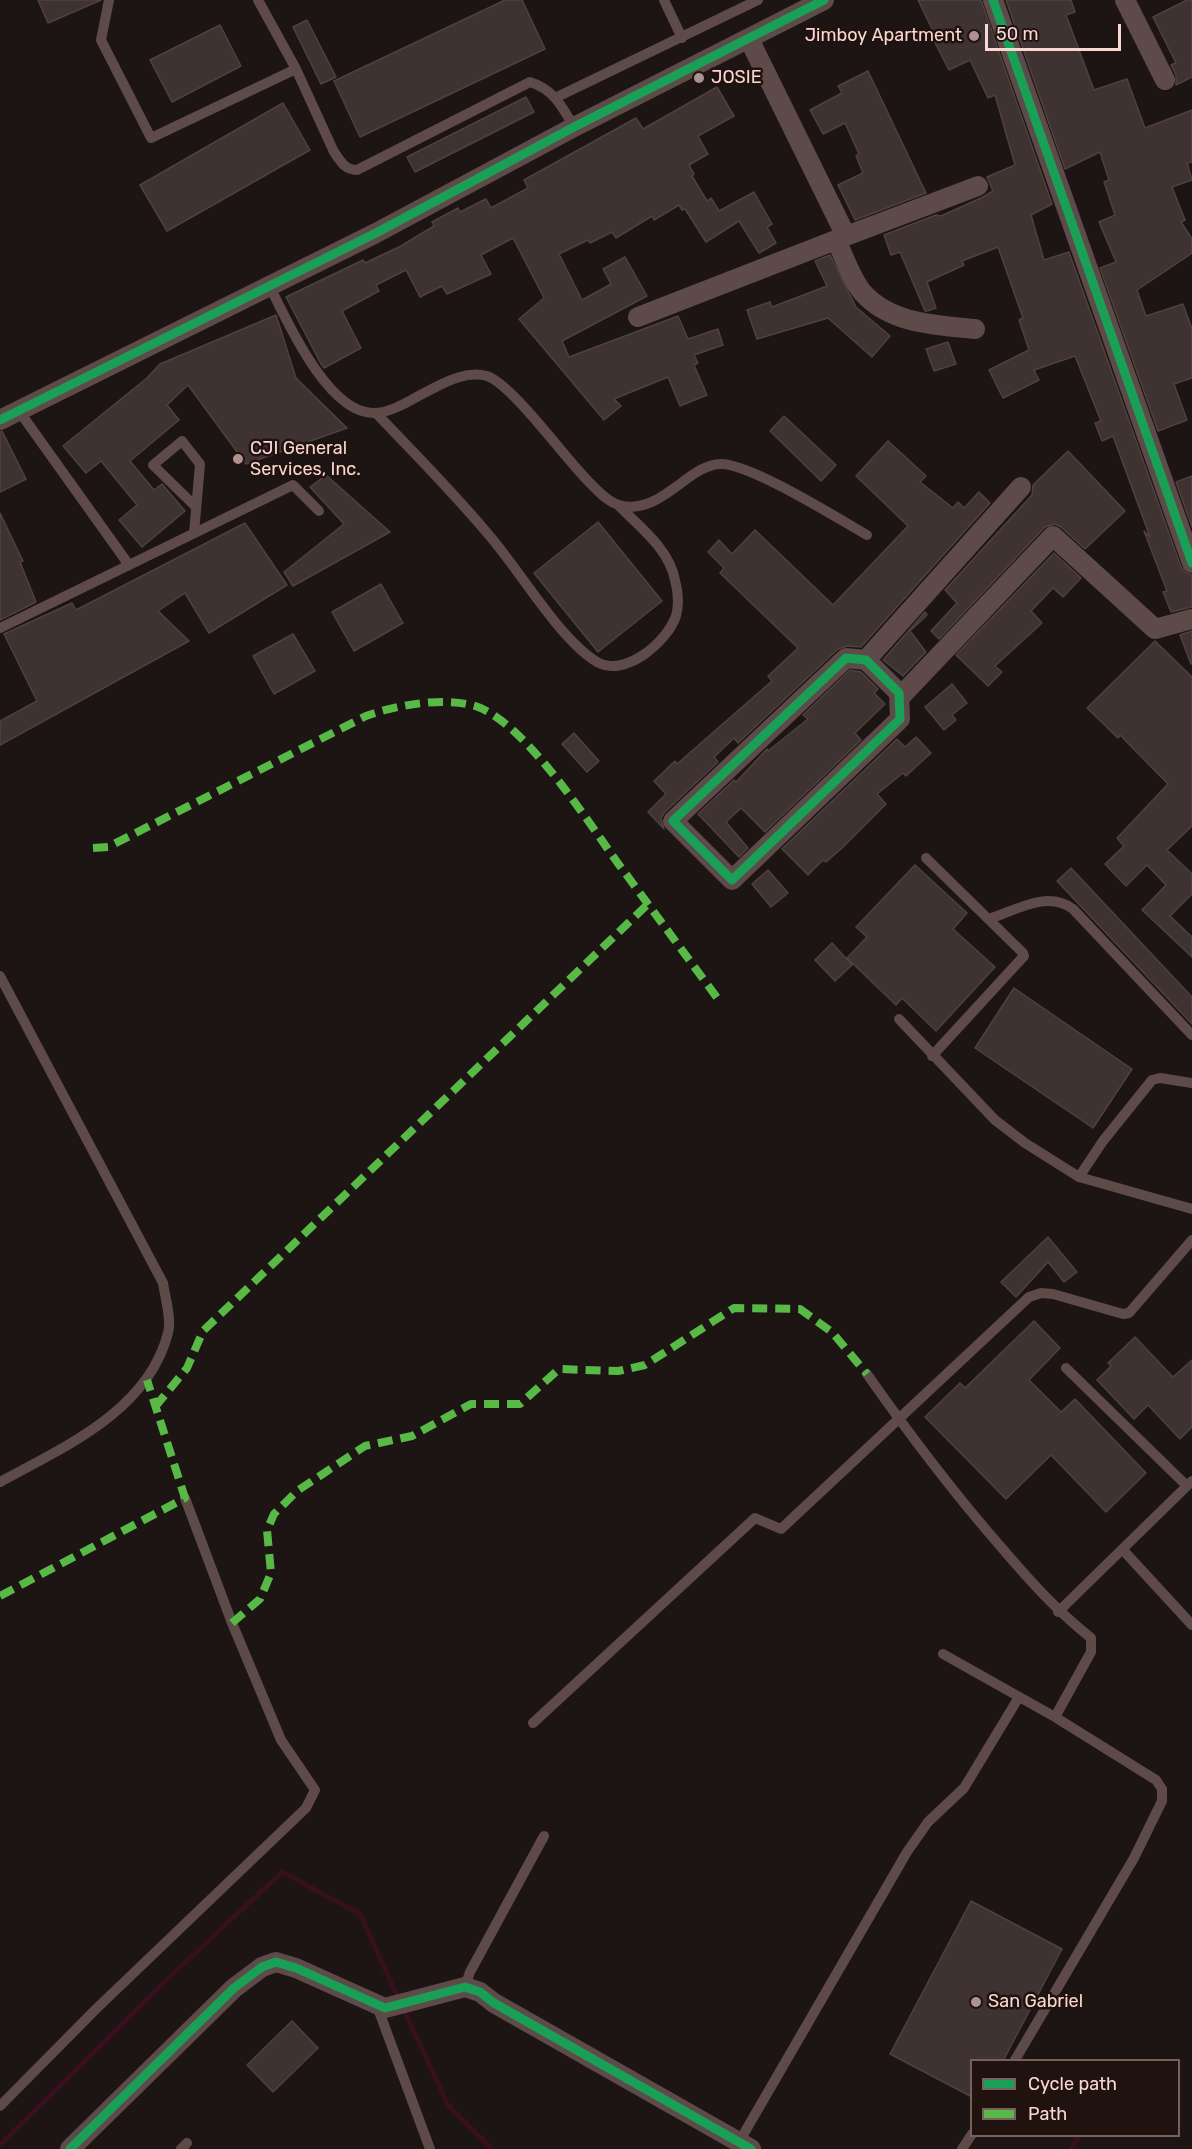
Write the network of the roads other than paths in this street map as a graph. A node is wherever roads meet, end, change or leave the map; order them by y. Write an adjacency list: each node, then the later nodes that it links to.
1 (109, 0): 10 (lane)
2 (258, 0): 10 (lane)
3 (664, 0): 8 (lane)
4 (758, 0): 8 (lane)
5 (824, 0): 9 (street)
6 (993, 0): 28 (street)
7 (1125, 0): 11 (street)
8 (682, 38): 12 (lane)
9 (749, 39): 13 (street); 15 (street)
10 (296, 69): 12 (lane)
11 (1165, 80)
12 (557, 97): 13 (lane)
13 (574, 127): 16 (street)
14 (978, 186): 15 (street)
15 (841, 238): 17 (street); 18 (street)
16 (269, 285): 19 (street); 20 (lane)
17 (638, 317)
18 (975, 329)
19 (19, 411): 21 (street); 29 (lane)
20 (376, 413): 23 (lane); 23 (lane)
21 (0, 420)
22 (1022, 487): 32 (street)
23 (618, 505): 27 (lane)
24 (196, 507): 24 (lane); 26 (lane)
25 (319, 511): 26 (lane)
26 (194, 533): 29 (lane)
27 (867, 535)
28 (1192, 563)
29 (129, 565): 31 (lane)
30 (1192, 620): 33 (street)
31 (0, 628)
32 (866, 660): 33 (street); 33 (street)
33 (901, 696)
34 (926, 858): 35 (lane)
35 (989, 920): 38 (lane); 39 (lane)
36 (0, 976): 47 (lane)
37 (899, 1019): 39 (lane)
38 (1192, 1035)
39 (932, 1056): 41 (lane)
40 (1192, 1083): 41 (lane)
41 (1079, 1177): 42 (lane)
42 (1192, 1209)
43 (1192, 1240): 46 (lane)
44 (1066, 1368): 48 (lane)
45 (867, 1374): 46 (lane)
46 (899, 1420): 51 (lane); 56 (lane)
47 (0, 1482)
48 (1189, 1484): 50 (lane)
49 (184, 1498): 61 (lane)
50 (1123, 1550): 51 (lane); 52 (lane)
51 (1058, 1612): 55 (lane)
52 (1192, 1625)
53 (943, 1654): 54 (lane)
54 (1019, 1697): 55 (lane); 62 (lane)
55 (1055, 1717): 60 (lane)
56 (534, 1723)
57 (544, 1836): 58 (lane)
58 (465, 1987): 59 (street); 62 (street)
59 (381, 2006): 63 (street); 64 (lane)
60 (1016, 2059)
61 (0, 2106)
62 (745, 2145)
63 (70, 2149)
64 (430, 2149)

